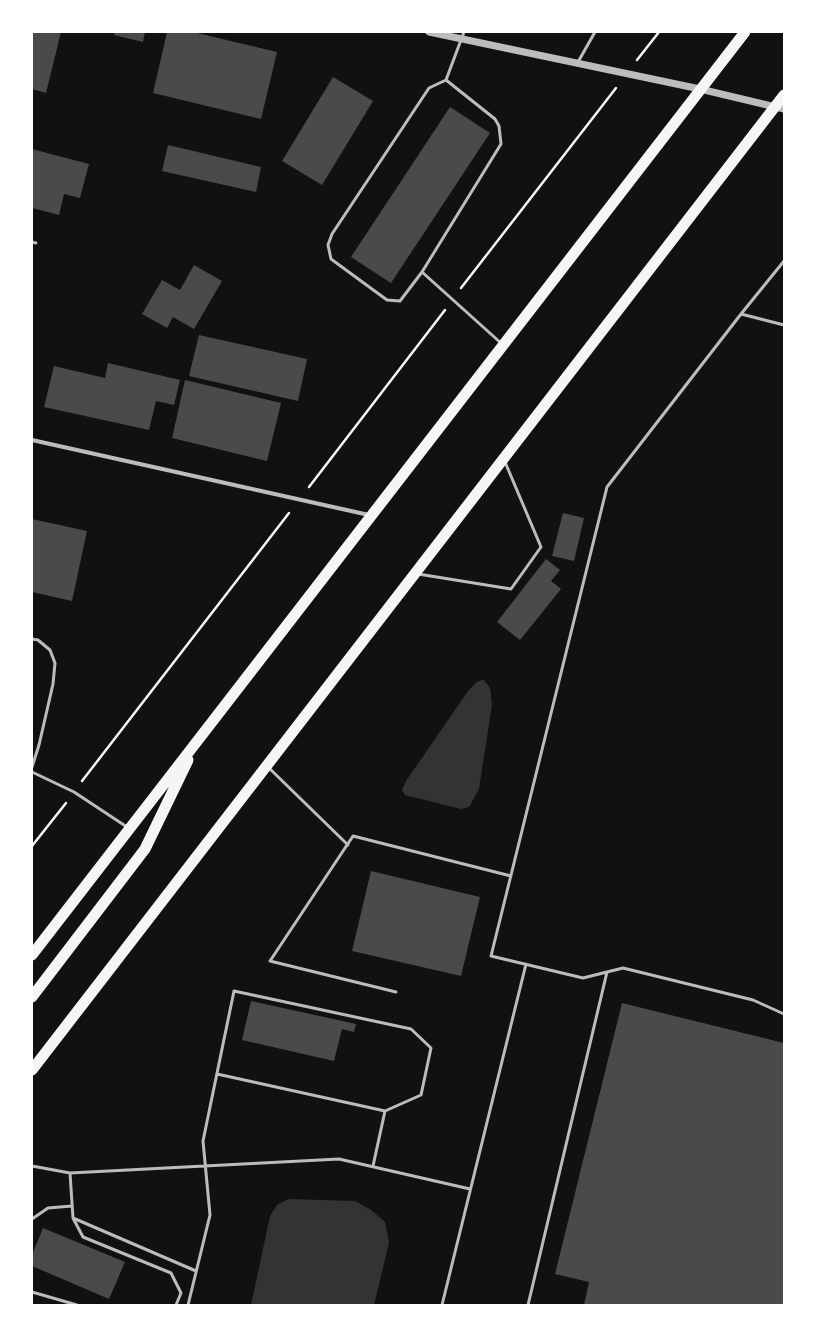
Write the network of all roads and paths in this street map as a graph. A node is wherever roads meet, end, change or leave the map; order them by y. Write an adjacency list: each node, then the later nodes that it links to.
1 (428, 32): 5 (street)
2 (595, 32): 6 (lane)
3 (658, 32): 7 (path)
4 (744, 32): 9 (highway)
5 (463, 36): 6 (street); 8 (lane)
6 (577, 63): 7 (street)
7 (626, 74): 9 (street); 16 (path)
8 (446, 80): 15 (lane); 15 (lane)
9 (700, 89): 11 (street); 19 (highway)
10 (784, 95): 11 (highway)
11 (780, 108): 21 (highway)
12 (32, 242): 13 (lane)
13 (36, 243)
14 (784, 261): 17 (lane)
15 (422, 272): 16 (lane)
16 (452, 300): 19 (lane); 22 (path)
17 (742, 314): 18 (lane); 34 (lane)
18 (784, 325)
19 (503, 345): 23 (highway)
20 (32, 440): 22 (street)
21 (504, 459): 24 (highway); 24 (lane)
22 (299, 500): 23 (street); 30 (path)
23 (371, 515): 26 (highway)
24 (416, 574): 27 (highway)
25 (32, 639): 28 (lane)
26 (199, 738): 31 (highway); 39 (highway)
27 (267, 766): 32 (lane); 41 (highway)
28 (32, 767)
29 (32, 772): 30 (lane)
30 (74, 792): 31 (lane); 33 (path)
31 (129, 829): 35 (highway)
32 (348, 845): 34 (lane); 38 (lane)
33 (32, 846)
34 (511, 876): 36 (lane)
35 (32, 954)
36 (526, 964): 37 (lane); 48 (lane)
37 (607, 972): 40 (lane); 58 (lane)
38 (396, 992)
39 (32, 997)
40 (784, 1014)
41 (32, 1070)
42 (217, 1074): 43 (lane); 43 (lane); 45 (lane)
43 (385, 1111): 46 (lane)
44 (32, 1166): 47 (lane)
45 (205, 1166): 46 (lane); 47 (lane); 52 (lane)
46 (373, 1166): 48 (lane)
47 (70, 1173): 49 (lane)
48 (470, 1190): 57 (lane)
49 (72, 1206): 50 (lane); 51 (lane)
50 (73, 1218): 52 (lane); 55 (lane)
51 (32, 1220)
52 (196, 1271): 56 (lane)
53 (32, 1292): 54 (lane)
54 (77, 1305)
55 (176, 1305)
56 (188, 1305)
57 (442, 1305)
58 (528, 1305)

